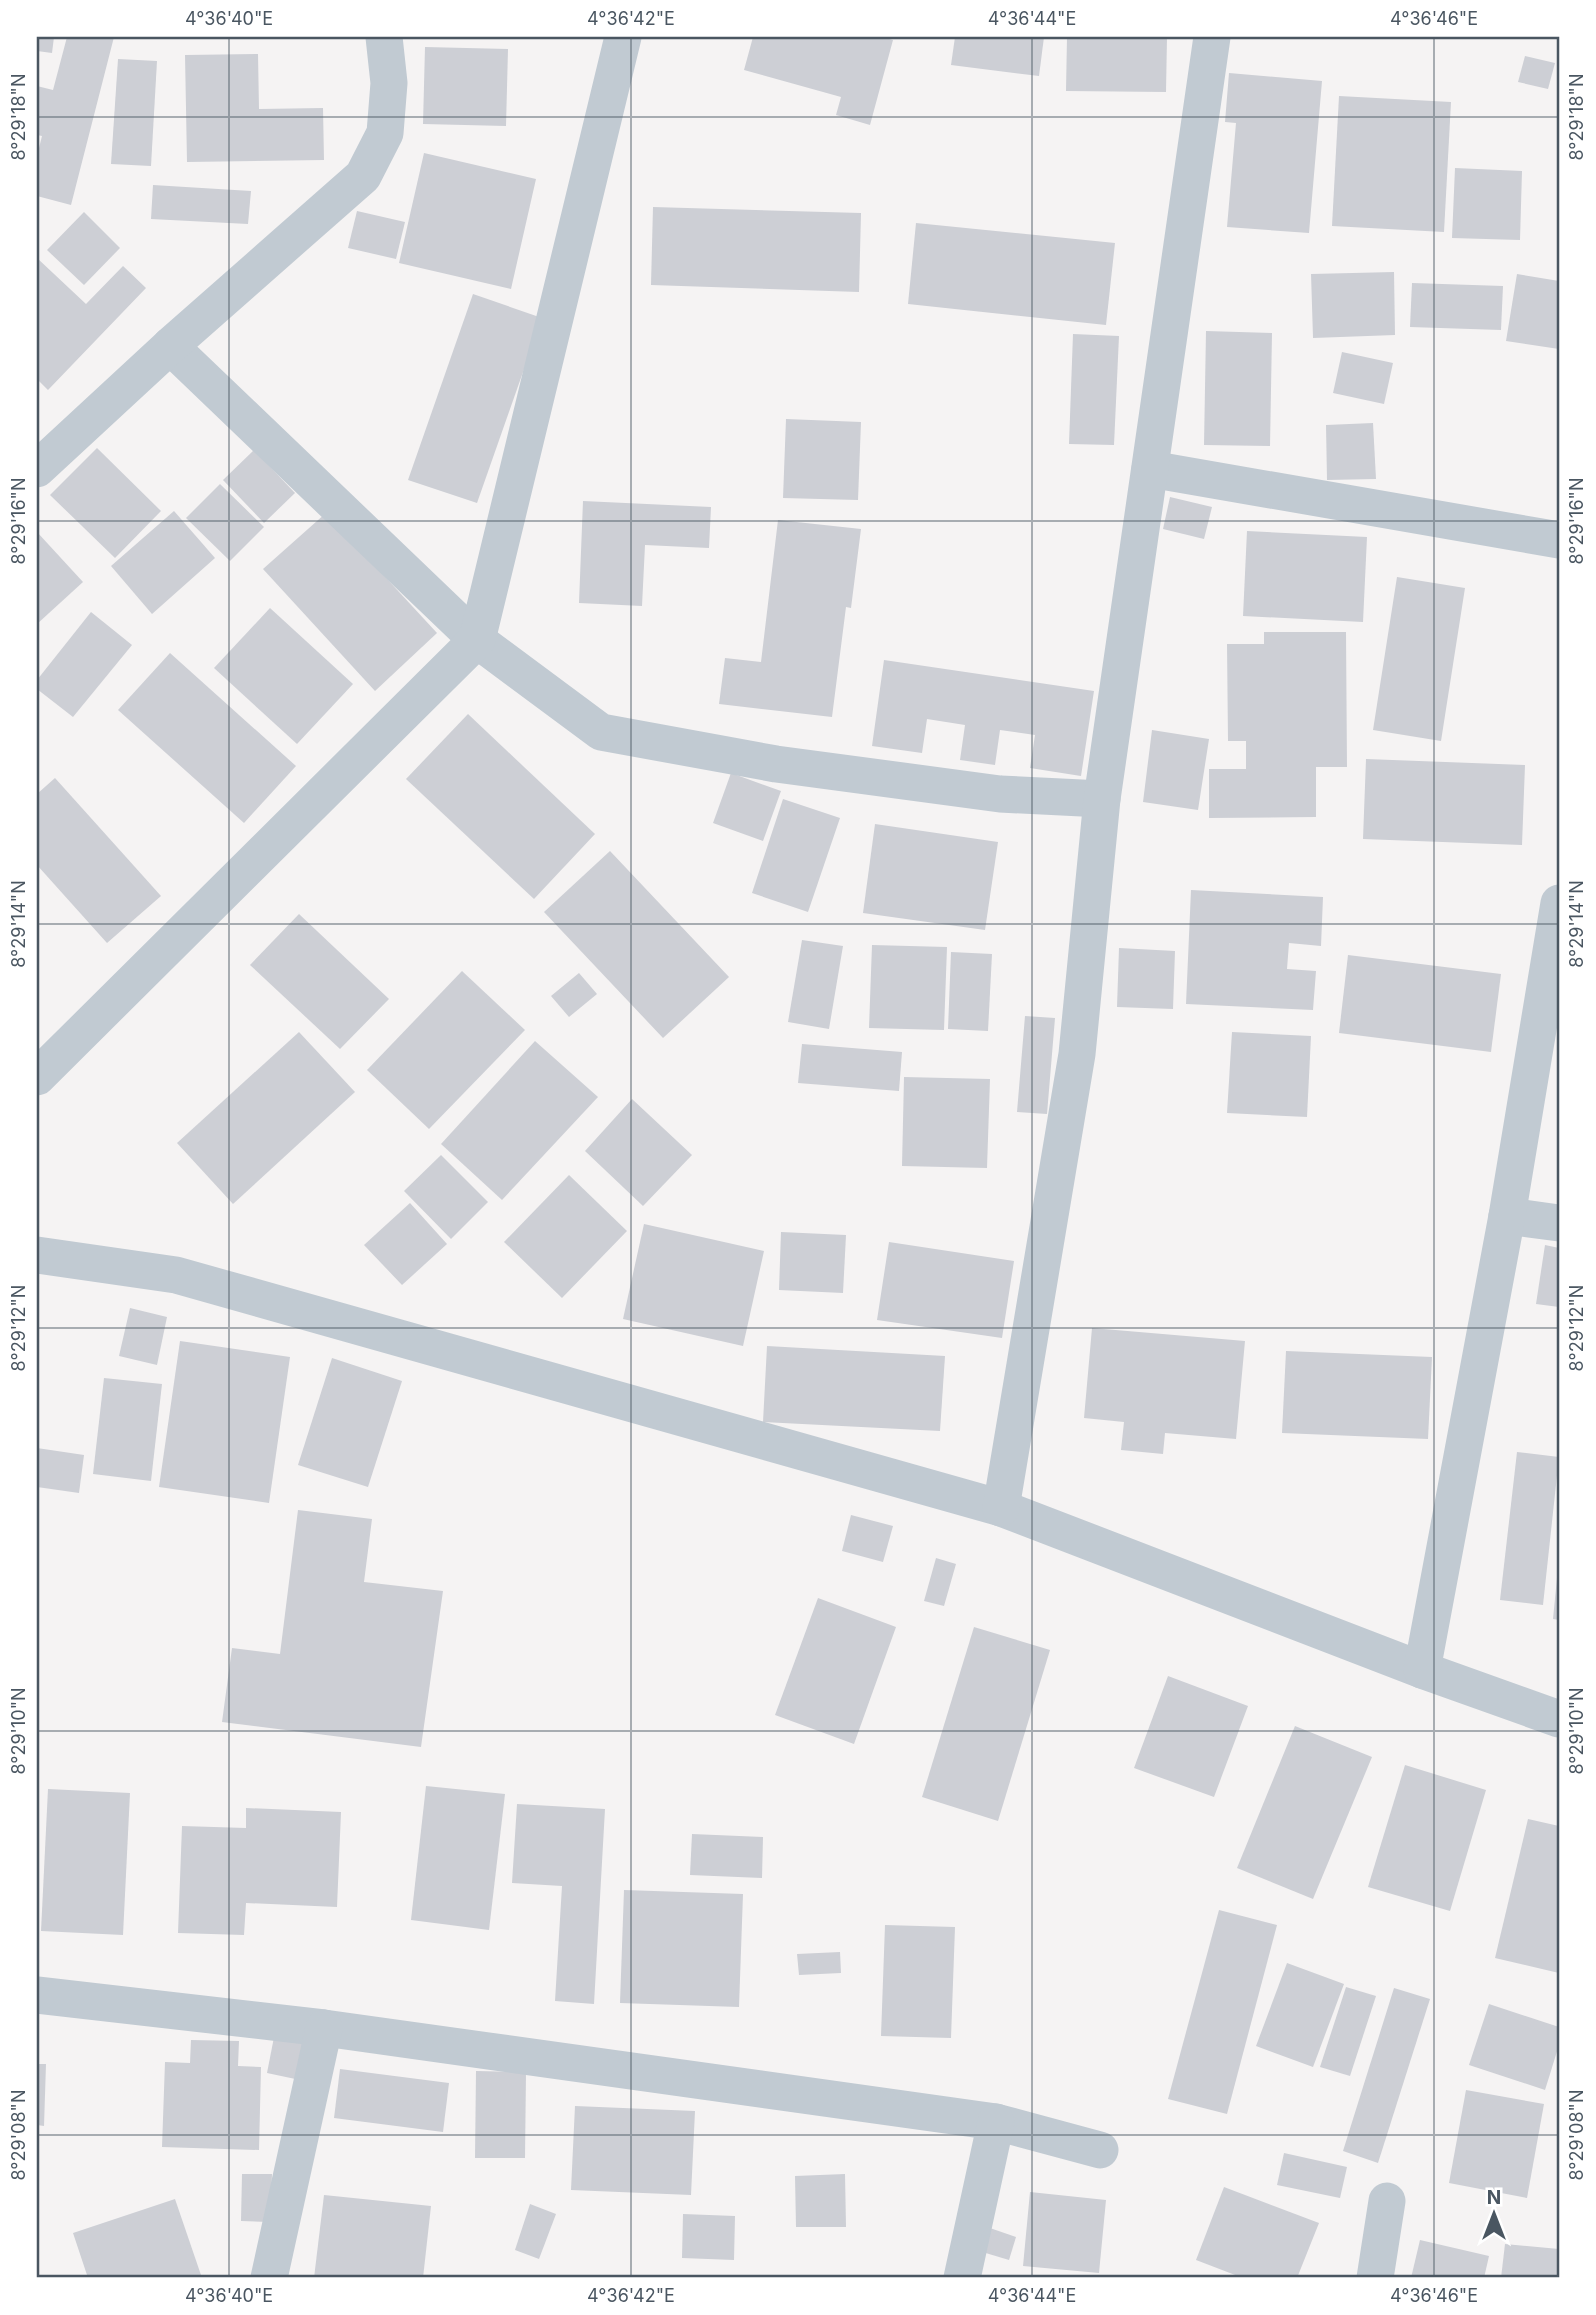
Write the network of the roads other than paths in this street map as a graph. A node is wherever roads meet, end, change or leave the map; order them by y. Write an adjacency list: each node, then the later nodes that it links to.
1 (384, 37): 4 (street)
2 (623, 37): 8 (street)
3 (1212, 37): 6 (street)
4 (170, 346): 5 (street); 8 (street)
5 (37, 468)
6 (1150, 469): 7 (street); 9 (street)
7 (1559, 540)
8 (477, 640): 9 (street); 11 (street)
9 (1102, 799): 15 (street)
10 (1559, 903): 12 (street)
11 (37, 1077)
12 (1507, 1216): 13 (street); 16 (street)
13 (1559, 1223)
14 (37, 1255): 15 (street)
15 (1001, 1508): 16 (street)
16 (1422, 1670): 17 (street)
17 (1559, 1719)
18 (37, 1995): 19 (street)
19 (324, 2028): 20 (street); 23 (street)
20 (996, 2122): 21 (street); 24 (street)
21 (1100, 2150)
22 (1387, 2201): 25 (street)
23 (269, 2278)
24 (962, 2278)
25 (1375, 2278)

